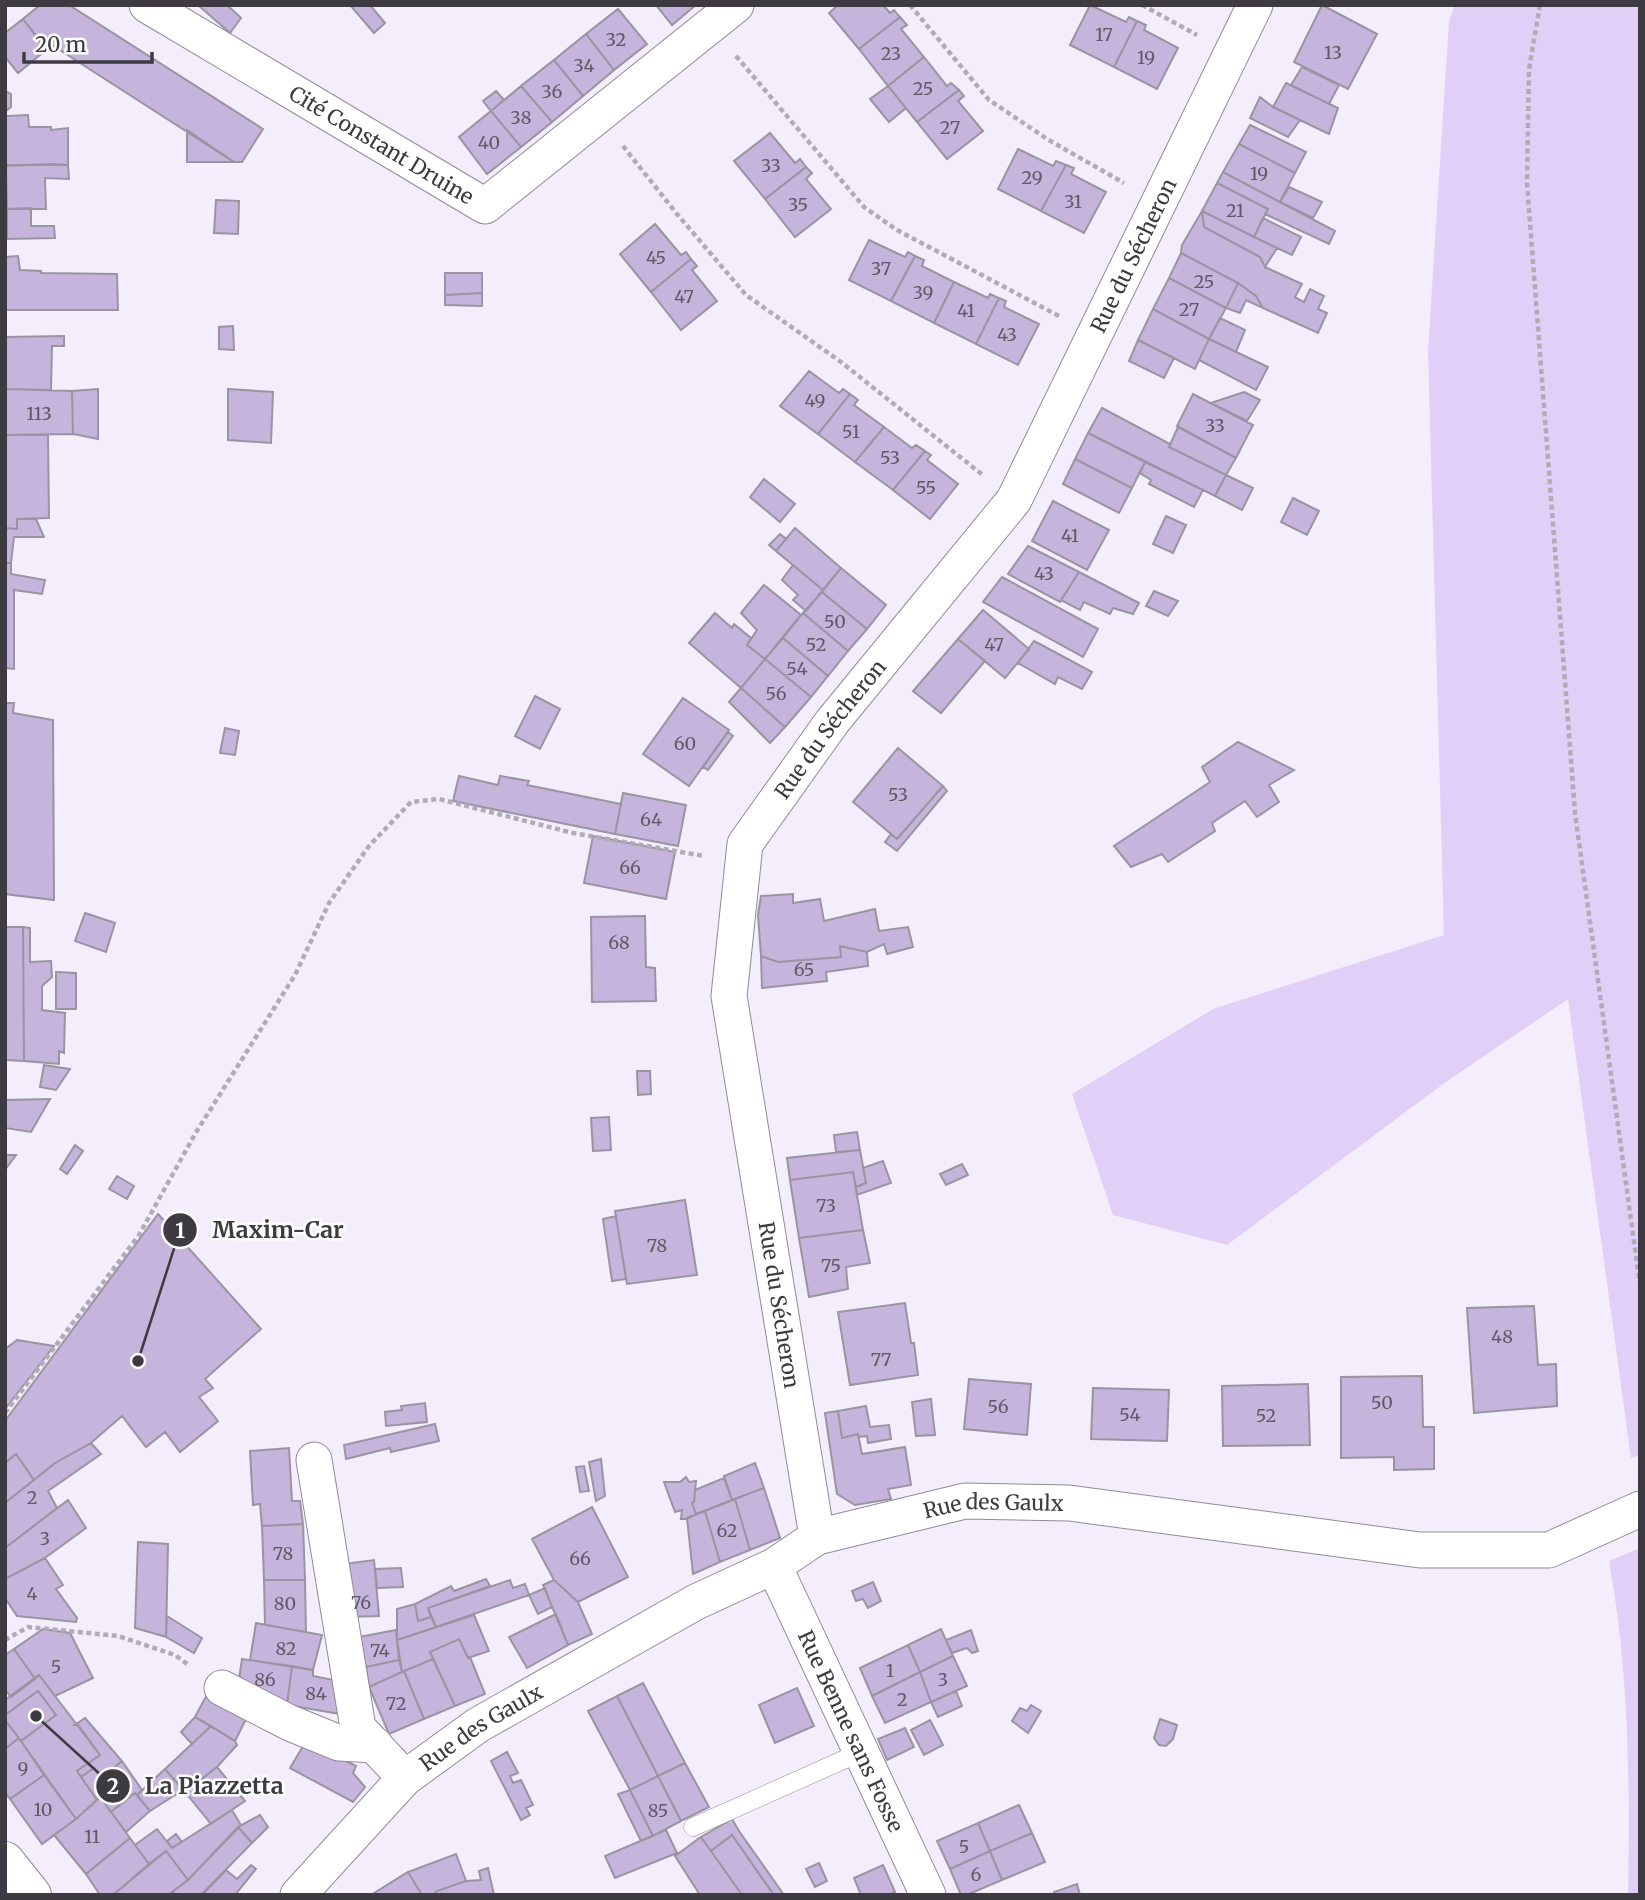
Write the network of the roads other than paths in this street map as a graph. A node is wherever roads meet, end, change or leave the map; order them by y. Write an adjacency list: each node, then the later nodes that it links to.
1 (147, 5): 3 (street, Cité Constant Druine)
2 (1255, 5): 6 (street, Rue du Sécheron)
3 (723, 15)
4 (314, 1460): 9 (street, Rue des Gaulx)
5 (1640, 1509): 6 (street, Rue des Gaulx)
6 (817, 1537): 7 (street, Rue des Gaulx)
7 (774, 1566): 10 (street, Rue Benne sans Fosse); 11 (street, Rue des Gaulx)
8 (222, 1688): 9 (street)
9 (375, 1745): 11 (street, Rue des Gaulx)
10 (861, 1752): 12 (lane); 16 (street, Rue Benne sans Fosse)
11 (405, 1778): 14 (street, Rue des Gaulx)
12 (693, 1827)
13 (5, 1861): 15 (main road)
14 (311, 1890)
15 (32, 1895)
16 (928, 1895)

